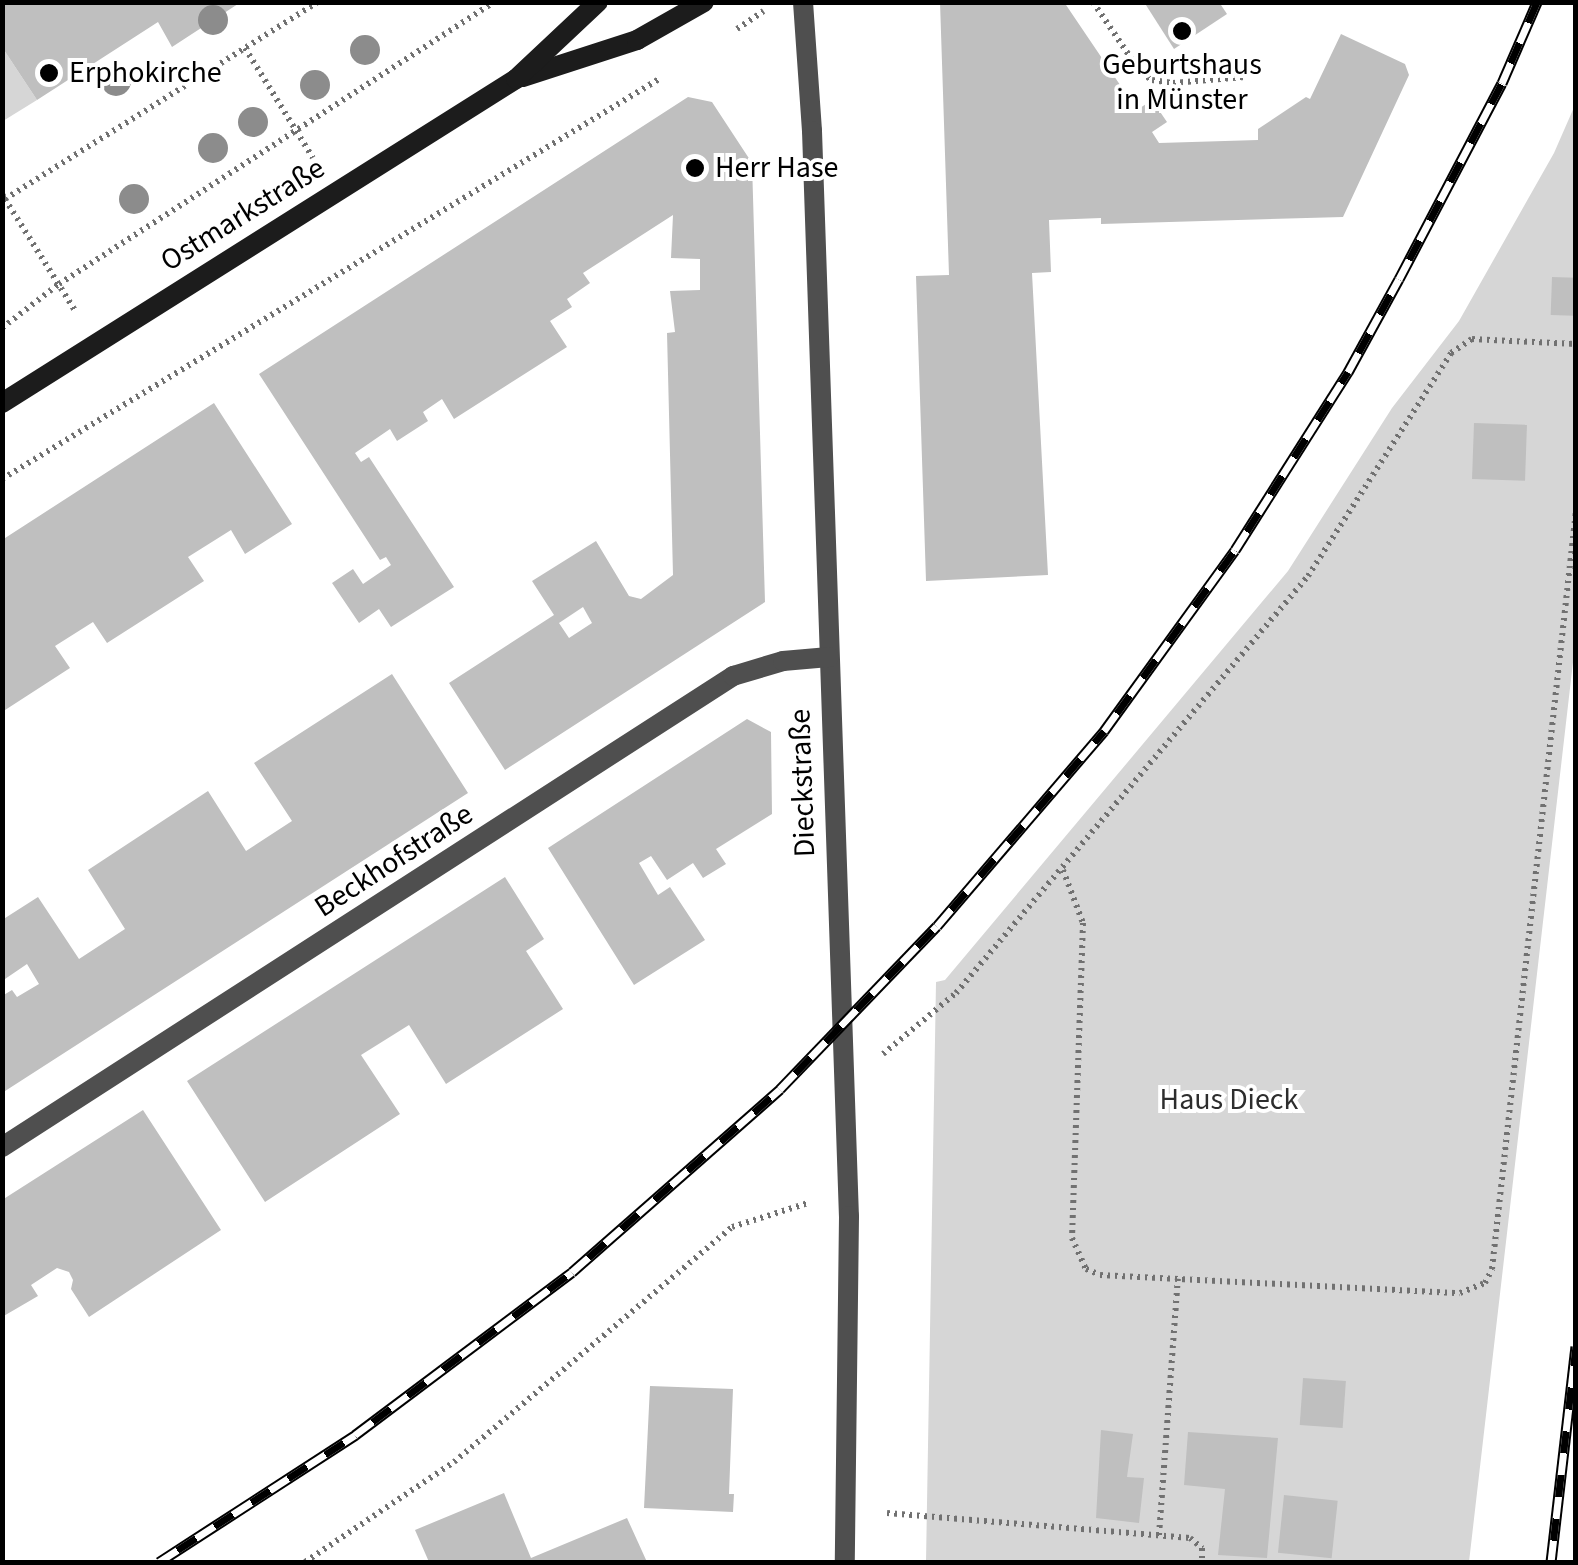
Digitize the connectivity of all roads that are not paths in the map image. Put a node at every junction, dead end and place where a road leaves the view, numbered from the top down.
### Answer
1 (598, 2) edge
2 (704, 2) edge
3 (804, 2) edge
4 (516, 79) junction
5 (2, 403) edge
6 (829, 658) junction
7 (2, 1146) edge
8 (845, 1562) edge

1 - 4 street, Ostmarkstraße
2 - 4 street, Ostmarkstraße
3 - 6 street, Dieckstraße
4 - 5 street, Ostmarkstraße
6 - 7 street, Beckhofstraße
6 - 8 street, Dieckstraße

